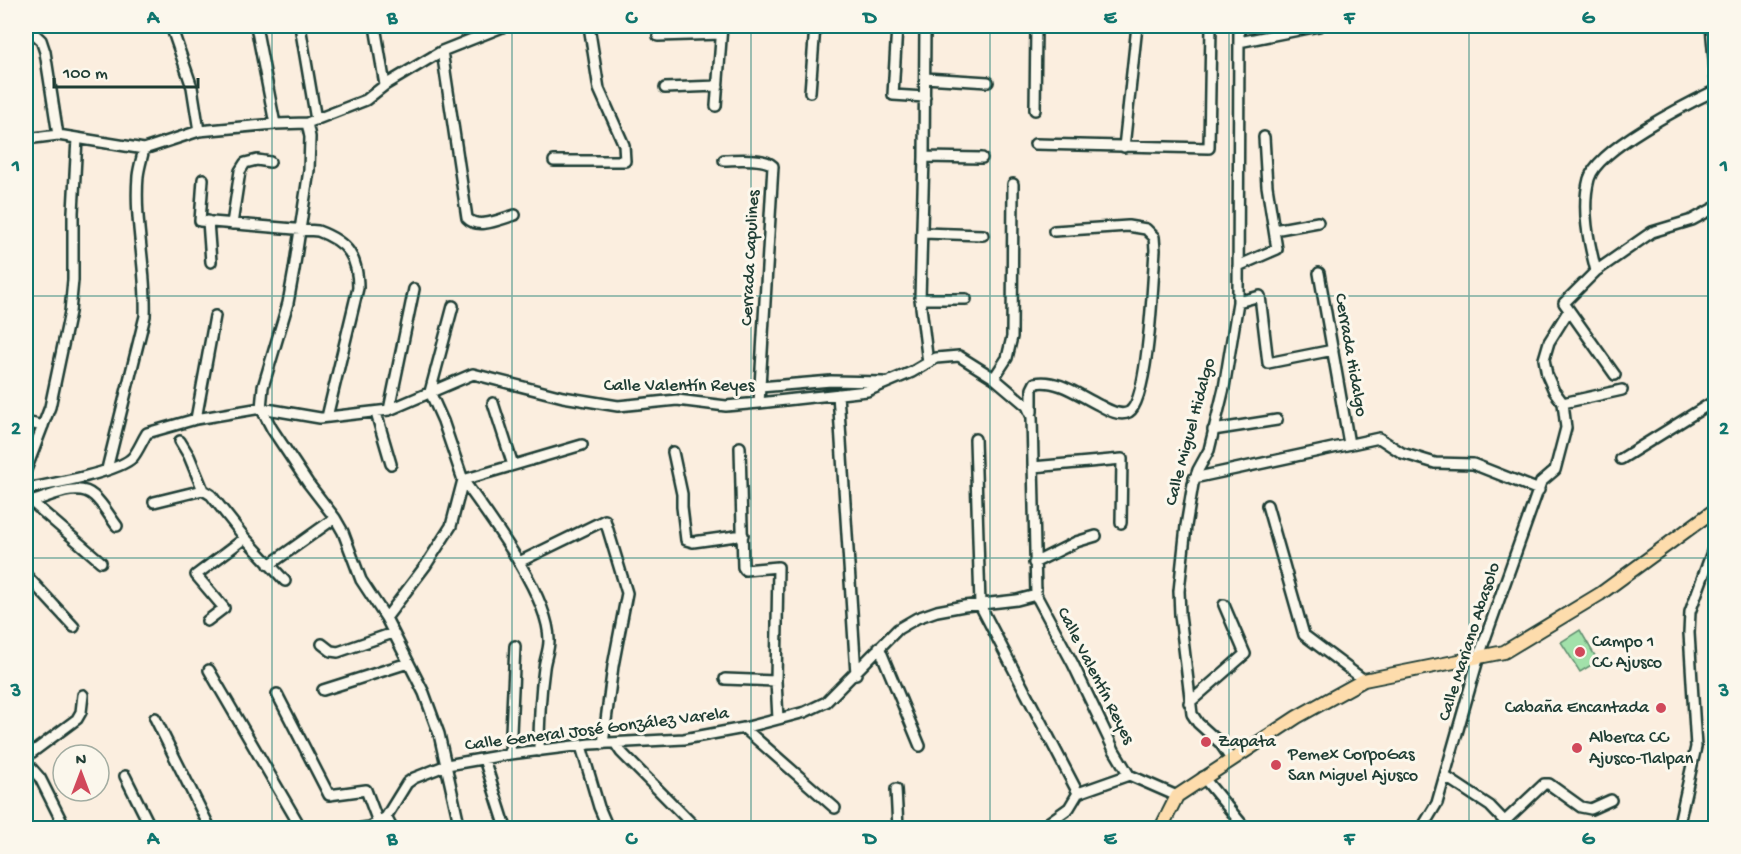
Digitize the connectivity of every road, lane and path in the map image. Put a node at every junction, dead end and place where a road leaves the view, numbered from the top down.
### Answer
1 (26, 26) edge
2 (171, 26) edge
3 (256, 26) edge
4 (300, 26) edge
5 (375, 26) edge
6 (505, 26) edge
7 (589, 26) edge
8 (814, 26) edge
9 (897, 26) edge
10 (925, 26) edge
11 (1036, 26) edge
12 (1137, 26) edge
13 (1211, 26) edge
14 (1239, 26) edge
15 (1319, 26) edge
16 (721, 30) edge
17 (1713, 31) edge
18 (658, 36) dead end
19 (1239, 42) junction
20 (442, 51) junction
21 (925, 78) junction
22 (1716, 81) edge
23 (988, 82) dead end
24 (384, 85) junction
25 (718, 86) junction
26 (665, 88) dead end
27 (1716, 90) edge
28 (810, 92) dead end
29 (925, 97) junction
30 (716, 106) dead end
31 (1035, 110) dead end
32 (312, 122) junction
33 (275, 124) junction
34 (199, 131) junction
35 (58, 135) junction
36 (1264, 137) dead end
37 (77, 138) junction
38 (26, 139) edge
39 (1035, 144) dead end
40 (1124, 147) junction
41 (144, 149) junction
42 (924, 157) junction
43 (982, 158) dead end
44 (724, 160) dead end
45 (554, 161) dead end
46 (270, 162) dead end
47 (203, 179) dead end
48 (1013, 184) dead end
49 (1716, 207) edge
50 (514, 215) dead end
51 (208, 221) junction
52 (1318, 222) dead end
53 (232, 224) junction
54 (1274, 230) junction
55 (299, 231) junction
56 (1054, 231) dead end
57 (922, 233) junction
58 (983, 235) dead end
59 (211, 262) dead end
60 (1238, 266) junction
61 (1596, 271) junction
62 (1319, 273) dead end
63 (414, 289) dead end
64 (920, 299) junction
65 (966, 299) dead end
66 (1238, 302) junction
67 (453, 306) dead end
68 (1566, 307) junction
69 (214, 316) dead end
70 (1333, 350) junction
71 (928, 363) junction
72 (1615, 375) dead end
73 (994, 378) junction
74 (891, 382) junction
75 (760, 387) junction
76 (1622, 390) dead end
77 (430, 392) junction
78 (838, 394) junction
79 (1716, 399) edge
80 (493, 403) dead end
81 (759, 403) junction
82 (1563, 403) junction
83 (261, 408) junction
84 (389, 410) junction
85 (376, 412) junction
86 (327, 417) junction
87 (1032, 417) junction
88 (196, 419) junction
89 (1277, 420) dead end
90 (26, 422) edge
91 (43, 426) junction
92 (1213, 430) junction
93 (975, 439) dead end
94 (180, 441) dead end
95 (1349, 444) junction
96 (582, 445) dead end
97 (740, 447) dead end
98 (673, 453) dead end
99 (1621, 459) dead end
100 (391, 464) dead end
101 (513, 465) junction
102 (1033, 467) junction
103 (107, 469) junction
104 (26, 470) edge
105 (1194, 478) junction
106 (463, 480) junction
107 (26, 489) edge
108 (203, 490) junction
109 (1539, 490) junction
110 (28, 500) edge
111 (154, 502) dead end
112 (1268, 505) dead end
113 (1716, 509) edge
114 (335, 518) junction
115 (1121, 523) dead end
116 (117, 526) dead end
117 (743, 535) junction
118 (1096, 536) dead end
119 (245, 538) junction
120 (1715, 547) edge
121 (101, 562) dead end
122 (519, 562) junction
123 (1034, 563) junction
124 (269, 565) junction
125 (26, 575) edge
126 (285, 581) dead end
127 (1036, 596) junction
128 (980, 605) junction
129 (1224, 605) dead end
130 (386, 618) junction
131 (207, 621) dead end
132 (74, 627) dead end
133 (393, 633) junction
134 (322, 644) dead end
135 (515, 646) dead end
136 (879, 647) junction
137 (1479, 656) junction
138 (408, 663) junction
139 (209, 670) dead end
140 (855, 674) junction
141 (725, 679) dead end
142 (1364, 680) junction
143 (776, 681) junction
144 (323, 690) dead end
145 (277, 694) dead end
146 (83, 695) dead end
147 (1189, 704) junction
148 (155, 718) dead end
149 (778, 720) junction
150 (744, 728) junction
151 (615, 742) junction
152 (603, 744) junction
153 (581, 746) junction
154 (920, 746) dead end
155 (539, 751) junction
156 (510, 754) junction
157 (26, 757) edge
158 (484, 759) junction
159 (1231, 759) junction
160 (26, 762) edge
161 (447, 765) junction
162 (1129, 775) junction
163 (125, 776) dead end
164 (1203, 777) junction
165 (1446, 777) junction
166 (896, 789) dead end
167 (1078, 793) junction
168 (1177, 796) junction
169 (1611, 800) dead end
170 (835, 808) dead end
171 (382, 820) junction
172 (1508, 825) edge
173 (65, 828) edge
174 (152, 828) edge
175 (210, 828) edge
176 (301, 828) edge
177 (362, 828) edge
178 (392, 828) edge
179 (460, 828) edge
180 (506, 828) edge
181 (608, 828) edge
182 (696, 828) edge
183 (898, 828) edge
184 (1041, 828) edge
185 (1161, 828) edge
186 (1245, 828) edge
187 (1422, 828) edge
188 (1678, 828) edge

1 - 35 street
2 - 34 street
3 - 33 street
4 - 32 street
5 - 24 street
6 - 20 street
7 - 45 street
8 - 28 street
9 - 29 street
10 - 21 street
11 - 31 street
12 - 40 street
13 - 40 street
14 - 19 street, Calle Miguel Hidalgo
15 - 19 street
16 - 18 street
16 - 25 street
17 - 22 street
19 - 60 street, Calle Miguel Hidalgo
20 - 24 street
20 - 50 street
21 - 23 street
21 - 29 street
24 - 32 street
25 - 26 street
25 - 30 street
27 - 61 street
29 - 42 street
32 - 33 street
32 - 55 street
33 - 34 street
34 - 41 street
35 - 37 street
35 - 38 street
36 - 54 street
37 - 41 street
37 - 91 street
39 - 40 street
41 - 103 street
42 - 43 street
42 - 57 street
44 - 75 street, Cerrada Capulines
46 - 53 street
47 - 51 street
48 - 73 street
49 - 61 street
51 - 53 street
51 - 59 street
52 - 54 street
53 - 55 street
54 - 60 street
55 - 83 street
55 - 86 street
56 - 87 street
57 - 58 street
57 - 64 street
60 - 66 street, Calle Miguel Hidalgo
61 - 68 street
62 - 70 street, Cerrada Hidalgo
63 - 84 street
64 - 65 street
64 - 71 street
66 - 70 street
66 - 92 street, Calle Miguel Hidalgo
67 - 77 street
68 - 72 street
68 - 82 street
69 - 88 street
70 - 95 street, Cerrada Hidalgo
71 - 73 street, Calle Valentín Reyes
71 - 74 street, Calle Valentín Reyes
73 - 87 street, Calle Valentín Reyes
74 - 75 street
74 - 78 street, Calle Valentín Reyes
75 - 81 street, Cerrada Capulines
76 - 82 street
77 - 81 street, Calle Valentín Reyes
77 - 84 street, Calle Valentín Reyes
77 - 106 street
78 - 81 street, Calle Valentín Reyes
78 - 140 street
79 - 99 street
80 - 101 street
82 - 109 street, Calle Mariano Abasolo
83 - 86 street, Calle Valentín Reyes
83 - 88 street, Calle Valentín Reyes
83 - 114 street
84 - 85 street, Calle Valentín Reyes
85 - 86 street, Calle Valentín Reyes
85 - 100 street
87 - 102 street, Calle Valentín Reyes
88 - 103 street, Calle Valentín Reyes
89 - 92 street
90 - 91 street
91 - 104 street
92 - 105 street, Calle Miguel Hidalgo
93 - 128 street
94 - 108 street
95 - 105 street
95 - 109 street
96 - 101 street
97 - 117 street
98 - 117 street
101 - 106 street
102 - 115 street
102 - 123 street, Calle Valentín Reyes
103 - 107 street, Calle Valentín Reyes
105 - 147 street, Calle Miguel Hidalgo
106 - 122 street
106 - 130 street
108 - 111 street
108 - 119 street
109 - 137 street, Calle Mariano Abasolo
110 - 116 street
110 - 121 street
112 - 142 street
113 - 137 main road
114 - 124 street
114 - 130 street
117 - 143 street
118 - 123 street
119 - 124 street
119 - 131 street
120 - 188 street
122 - 152 street
122 - 155 street
123 - 127 street, Calle Valentín Reyes
124 - 126 street
125 - 132 street
127 - 128 street, Calle General José González Varela
127 - 162 street, Calle Valentín Reyes
128 - 136 street, Calle General José González Varela
128 - 167 street
129 - 147 street
130 - 133 street
133 - 134 street
133 - 138 street
135 - 156 street
136 - 140 street, Calle General José González Varela
136 - 154 street
137 - 142 main road
137 - 165 street, Calle Mariano Abasolo
138 - 144 street
138 - 161 street
139 - 176 street
140 - 149 street, Calle General José González Varela
141 - 143 street
142 - 159 main road
143 - 149 street
145 - 171 street
146 - 157 street
147 - 159 street, Calle Miguel Hidalgo
148 - 175 street
149 - 150 street, Calle General José González Varela
150 - 151 street, Calle General José González Varela
150 - 170 street
151 - 152 street, Calle General José González Varela
151 - 182 street
152 - 153 street, Calle General José González Varela
153 - 155 street, Calle General José González Varela
153 - 181 street
155 - 156 street, Calle General José González Varela
156 - 158 street, Calle General José González Varela
158 - 161 street, Calle General José González Varela
158 - 180 street
159 - 164 main road
160 - 173 street
161 - 171 street, Calle General José González Varela
161 - 179 street
162 - 167 street
162 - 168 street
163 - 174 street
164 - 168 main road
164 - 186 street
165 - 172 street
165 - 187 street, Calle Mariano Abasolo
166 - 183 street
167 - 184 street
168 - 185 main road
169 - 172 street
171 - 177 street
171 - 178 street

